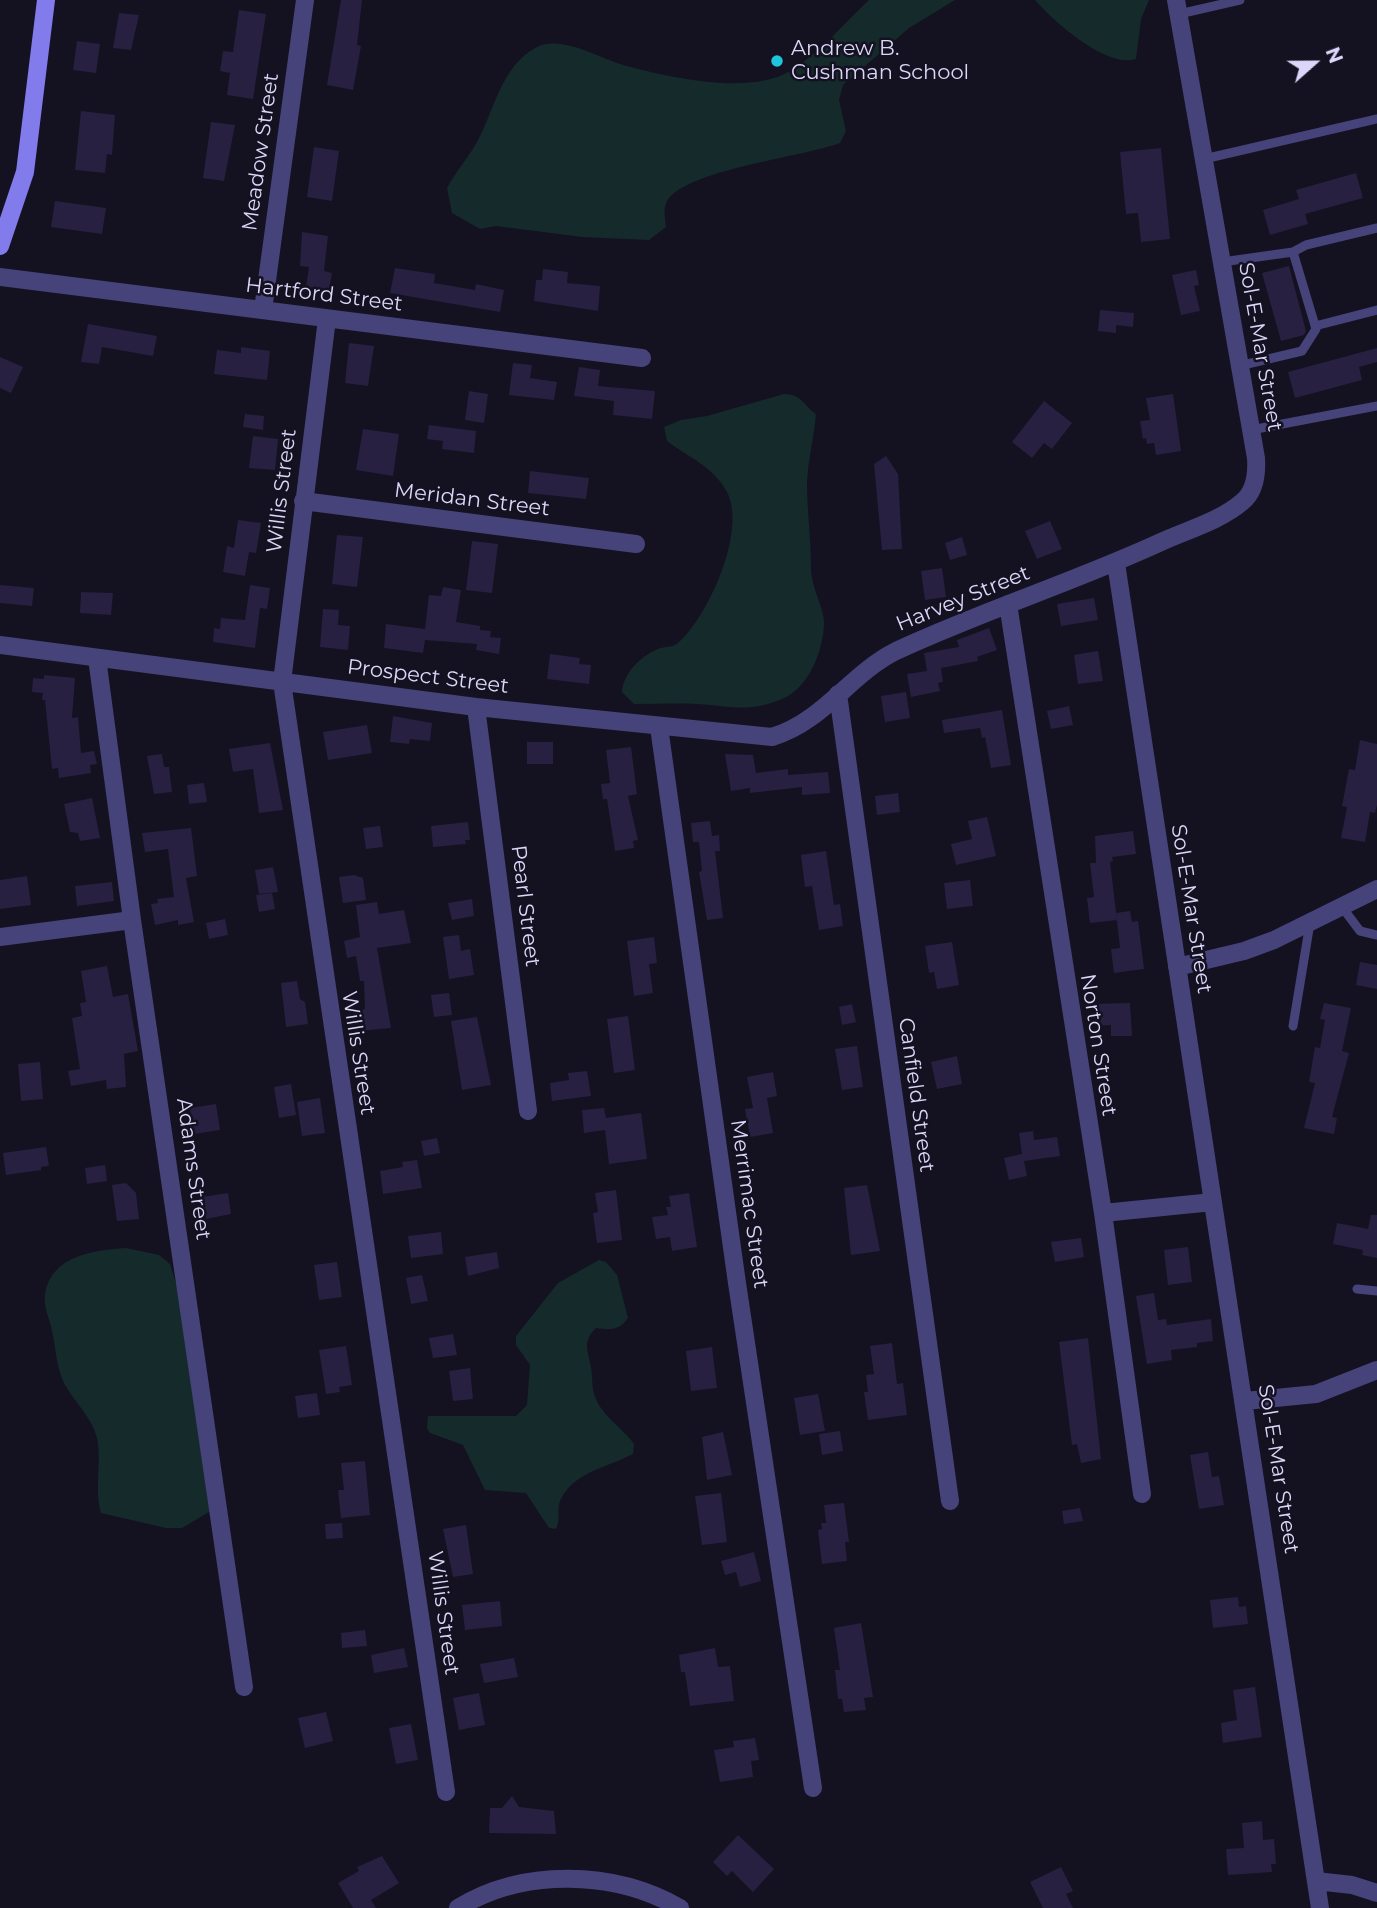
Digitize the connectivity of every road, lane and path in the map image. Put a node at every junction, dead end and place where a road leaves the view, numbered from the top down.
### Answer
1 (46, 0) edge
2 (305, 0) edge
3 (1240, 0) edge
4 (1226, 2) edge
5 (1178, 7) edge
6 (1377, 119) edge
7 (1204, 159) junction
8 (1377, 229) edge
9 (0, 246) edge
10 (1293, 252) junction
11 (1222, 262) junction
12 (0, 277) edge
13 (263, 310) junction
14 (1377, 310) edge
15 (327, 318) junction
16 (1315, 326) junction
17 (642, 358) dead end
18 (1239, 366) junction
19 (1377, 406) edge
20 (1251, 430) junction
21 (303, 501) junction
22 (636, 544) dead end
23 (1116, 563) junction
24 (1008, 604) junction
25 (0, 645) edge
26 (97, 658) junction
27 (282, 682) junction
28 (838, 694) junction
29 (476, 707) junction
30 (659, 727) junction
31 (1377, 889) edge
32 (1342, 907) junction
33 (132, 920) junction
34 (1310, 923) junction
35 (1377, 935) edge
36 (0, 937) edge
37 (1177, 967) junction
38 (1293, 1026) dead end
39 (528, 1111) dead end
40 (1213, 1202) junction
41 (1103, 1213) junction
42 (1357, 1289) dead end
43 (1377, 1291) edge
44 (1374, 1377) edge
45 (1245, 1401) junction
46 (1142, 1494) dead end
47 (950, 1501) dead end
48 (244, 1687) dead end
49 (813, 1788) dead end
50 (446, 1792) dead end
51 (1316, 1881) junction
52 (1377, 1893) edge
53 (458, 1908) edge
54 (680, 1908) edge
55 (1320, 1908) edge

1 - 9 street
2 - 13 street, Meadow Street
3 - 4 lane
4 - 5 lane
5 - 7 street, Sol-E-Mar Street
6 - 7 lane
7 - 11 street, Sol-E-Mar Street
8 - 10 lane
10 - 11 lane
10 - 16 lane
11 - 18 street, Sol-E-Mar Street
12 - 13 street, Hartford Street
13 - 15 street, Hartford Street
14 - 16 lane
15 - 17 street, Hartford Street
15 - 21 street, Willis Street
16 - 18 lane
18 - 20 street, Sol-E-Mar Street
19 - 20 lane
20 - 23 street, Sol-E-Mar Street
21 - 22 street, Meridan Street
21 - 27 street, Willis Street
23 - 24 street, Harvey Street
23 - 37 street, Sol-E-Mar Street
24 - 28 street, Harvey Street
24 - 41 street, Norton Street
25 - 26 street, Prospect Street
26 - 27 street, Prospect Street
26 - 33 street, Adams Street
27 - 29 street, Prospect Street
27 - 50 street, Willis Street
28 - 30 street, Prospect Street
28 - 47 street, Canfield Street
29 - 30 street, Prospect Street
29 - 39 street, Pearl Street
30 - 49 street, Merrimac Street
31 - 32 street
32 - 34 street
32 - 35 lane
33 - 36 street
33 - 48 street, Adams Street
34 - 37 street
34 - 38 lane
37 - 40 street, Sol-E-Mar Street
40 - 41 street
40 - 45 street, Sol-E-Mar Street
41 - 46 street, Norton Street
42 - 43 lane
44 - 45 street
45 - 51 street, Sol-E-Mar Street
51 - 52 street
51 - 55 street, Sol-E-Mar Street
53 - 54 street

